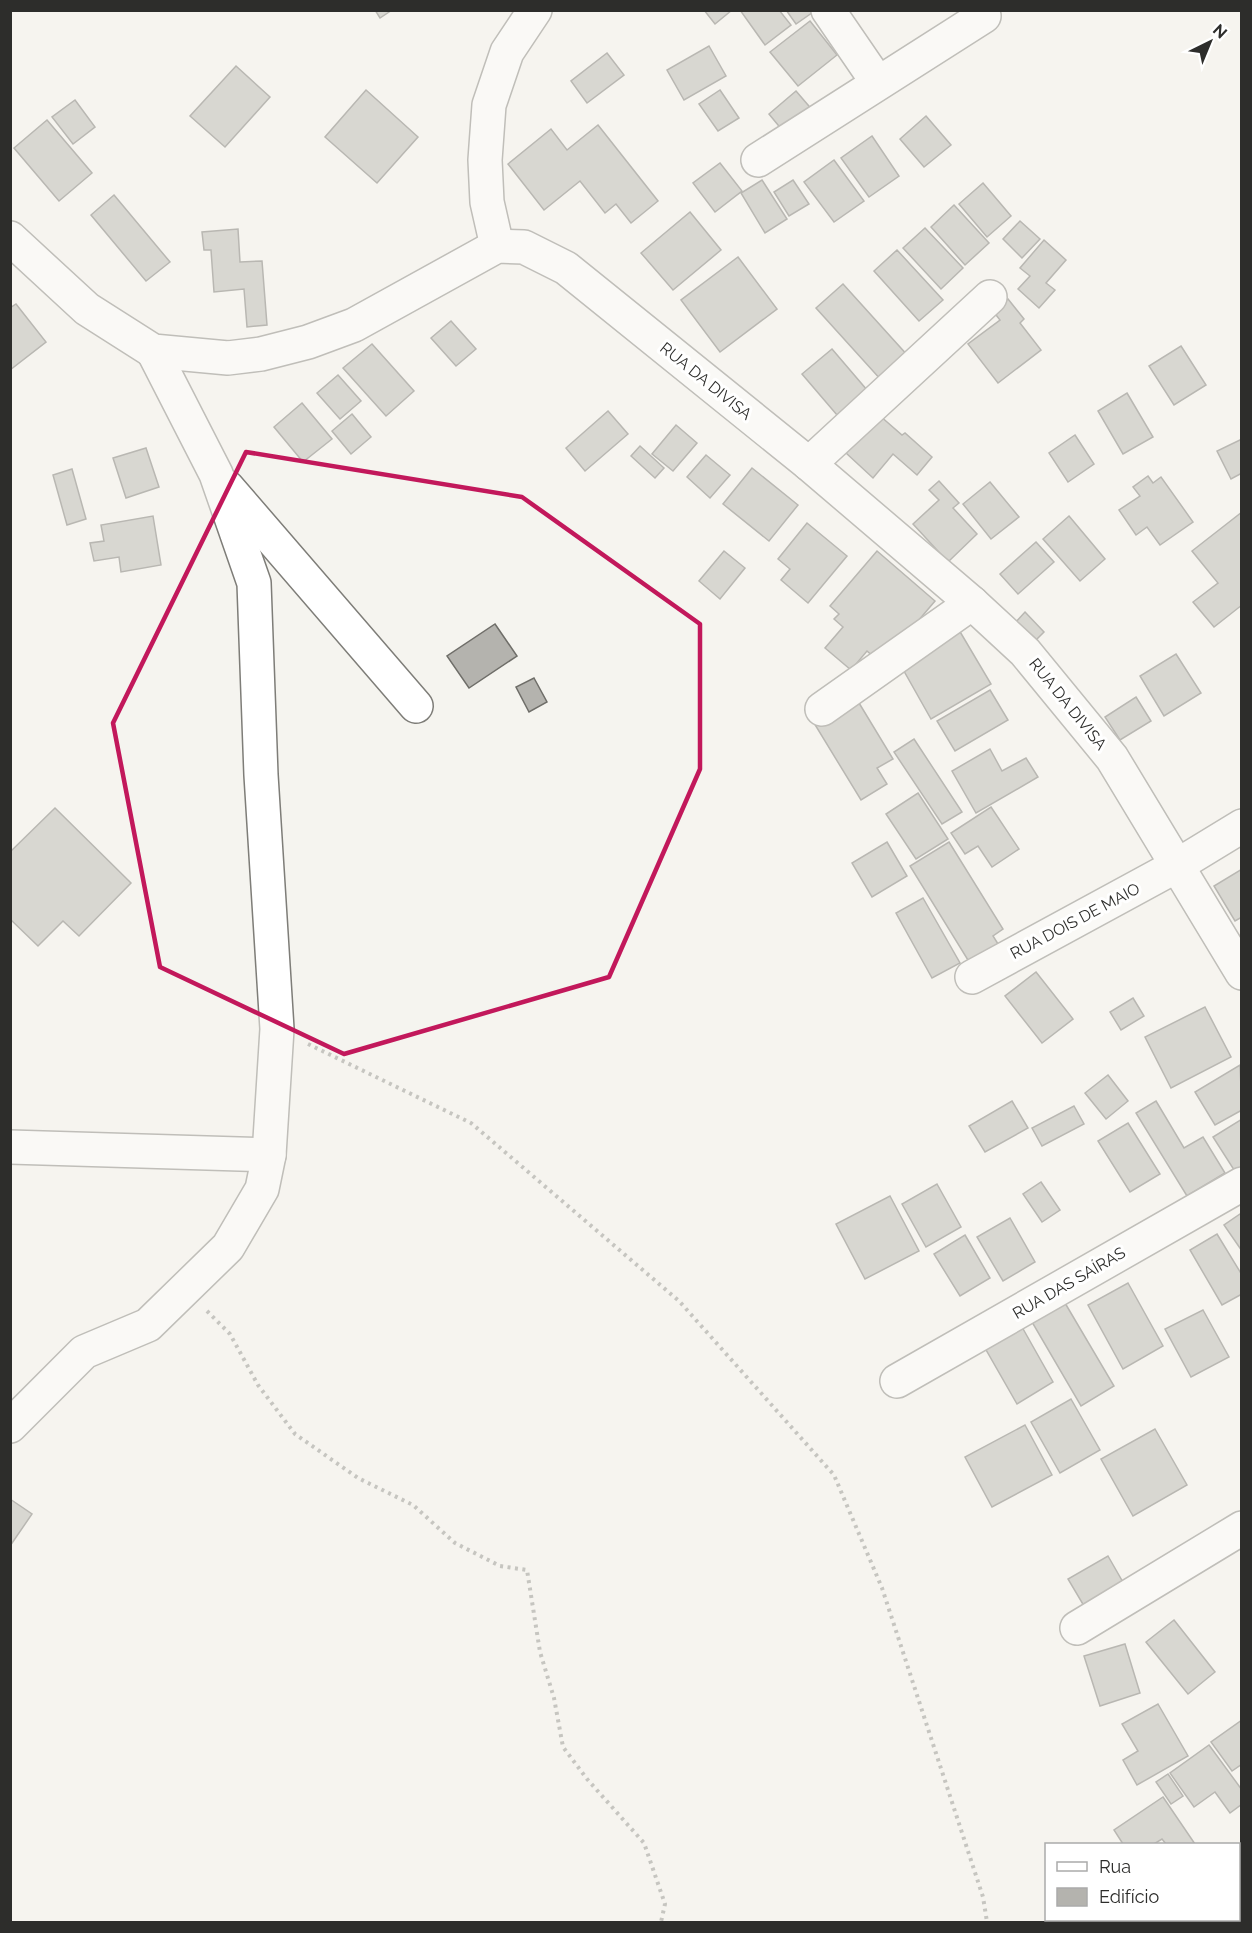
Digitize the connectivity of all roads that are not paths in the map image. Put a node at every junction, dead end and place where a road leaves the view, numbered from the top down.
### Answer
1 (535, 10) edge
2 (828, 10) edge
3 (984, 16) dead end
4 (878, 83) junction
5 (758, 160) dead end
6 (10, 238) edge
7 (497, 246) junction
8 (990, 297) dead end
9 (153, 351) junction
10 (809, 464) junction
11 (216, 474) junction
12 (972, 603) junction
13 (416, 706) dead end
14 (822, 709) dead end
15 (1242, 826) edge
16 (1178, 866) junction
17 (1242, 973) edge
18 (972, 977) dead end
19 (10, 1147) edge
20 (269, 1155) junction
21 (1242, 1184) edge
22 (897, 1381) dead end
23 (10, 1426) edge
24 (1242, 1528) edge
25 (1077, 1628) dead end

1 - 7 street
2 - 4 street
3 - 4 street
4 - 5 street
6 - 9 street
7 - 9 street
7 - 10 street, RUA DA DIVISA
8 - 10 street
9 - 11 street
10 - 12 street, RUA DA DIVISA
11 - 13 street
11 - 20 street
12 - 14 street
12 - 16 street, RUA DA DIVISA
15 - 16 street, RUA DOIS DE MAIO
16 - 17 street, RUA DA DIVISA
16 - 18 street, RUA DOIS DE MAIO
19 - 20 street
20 - 23 street
21 - 22 street, RUA DAS SAÍRAS
24 - 25 street

